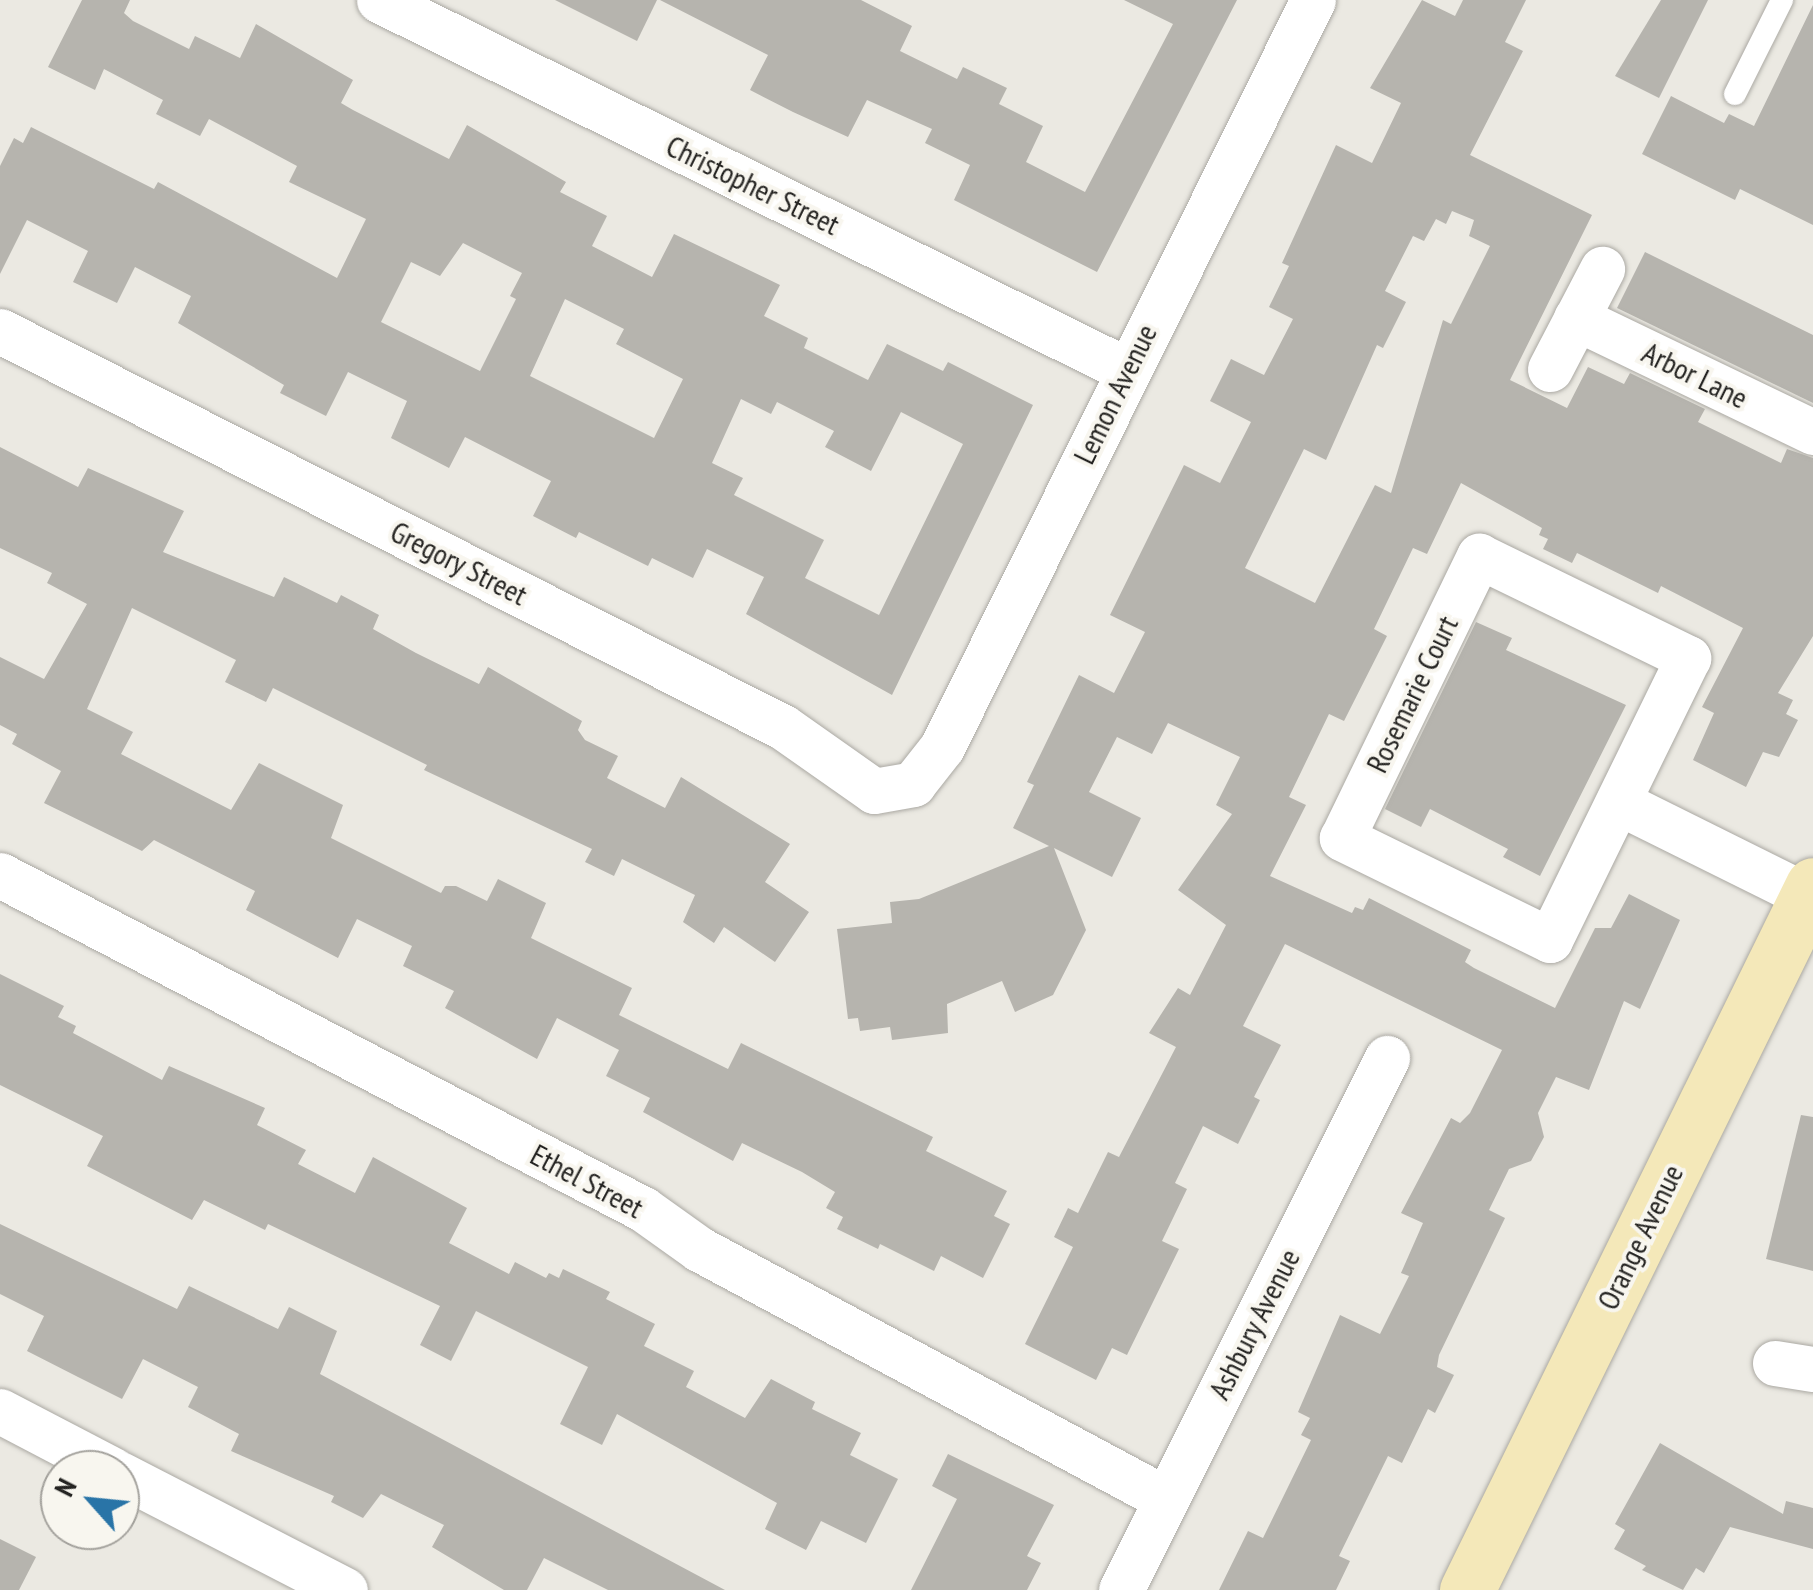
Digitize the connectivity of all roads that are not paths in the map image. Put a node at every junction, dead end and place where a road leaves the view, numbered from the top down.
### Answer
1 (379, 0) edge
2 (1312, 0) edge
3 (1782, 0) edge
4 (1735, 94) dead end
5 (1602, 270) dead end
6 (1576, 318) junction
7 (0, 331) edge
8 (1550, 369) dead end
9 (1127, 370) junction
10 (1813, 432) edge
11 (914, 784) joint
12 (1618, 802) junction
13 (0, 875) edge
14 (1810, 890) edge
15 (1388, 1058) dead end
16 (0, 1412) edge
17 (74, 1450) edge
18 (140, 1484) edge
19 (1166, 1500) junction
20 (345, 1590) edge
21 (1121, 1590) edge
22 (1467, 1590) edge

1 - 9 street, Christopher Street
2 - 9 street, Lemon Avenue
3 - 4 lane
5 - 6 street
6 - 8 street
6 - 10 street, Arbor Lane
7 - 11 street, Gregory Street
9 - 11 street, Lemon Avenue
12 - 12 street, Rosemarie Court
12 - 14 street
13 - 19 street, Ethel Street
14 - 22 main road, Orange Avenue
15 - 19 street, Ashbury Avenue
16 - 17 street
18 - 20 street
19 - 21 street, Ashbury Avenue

